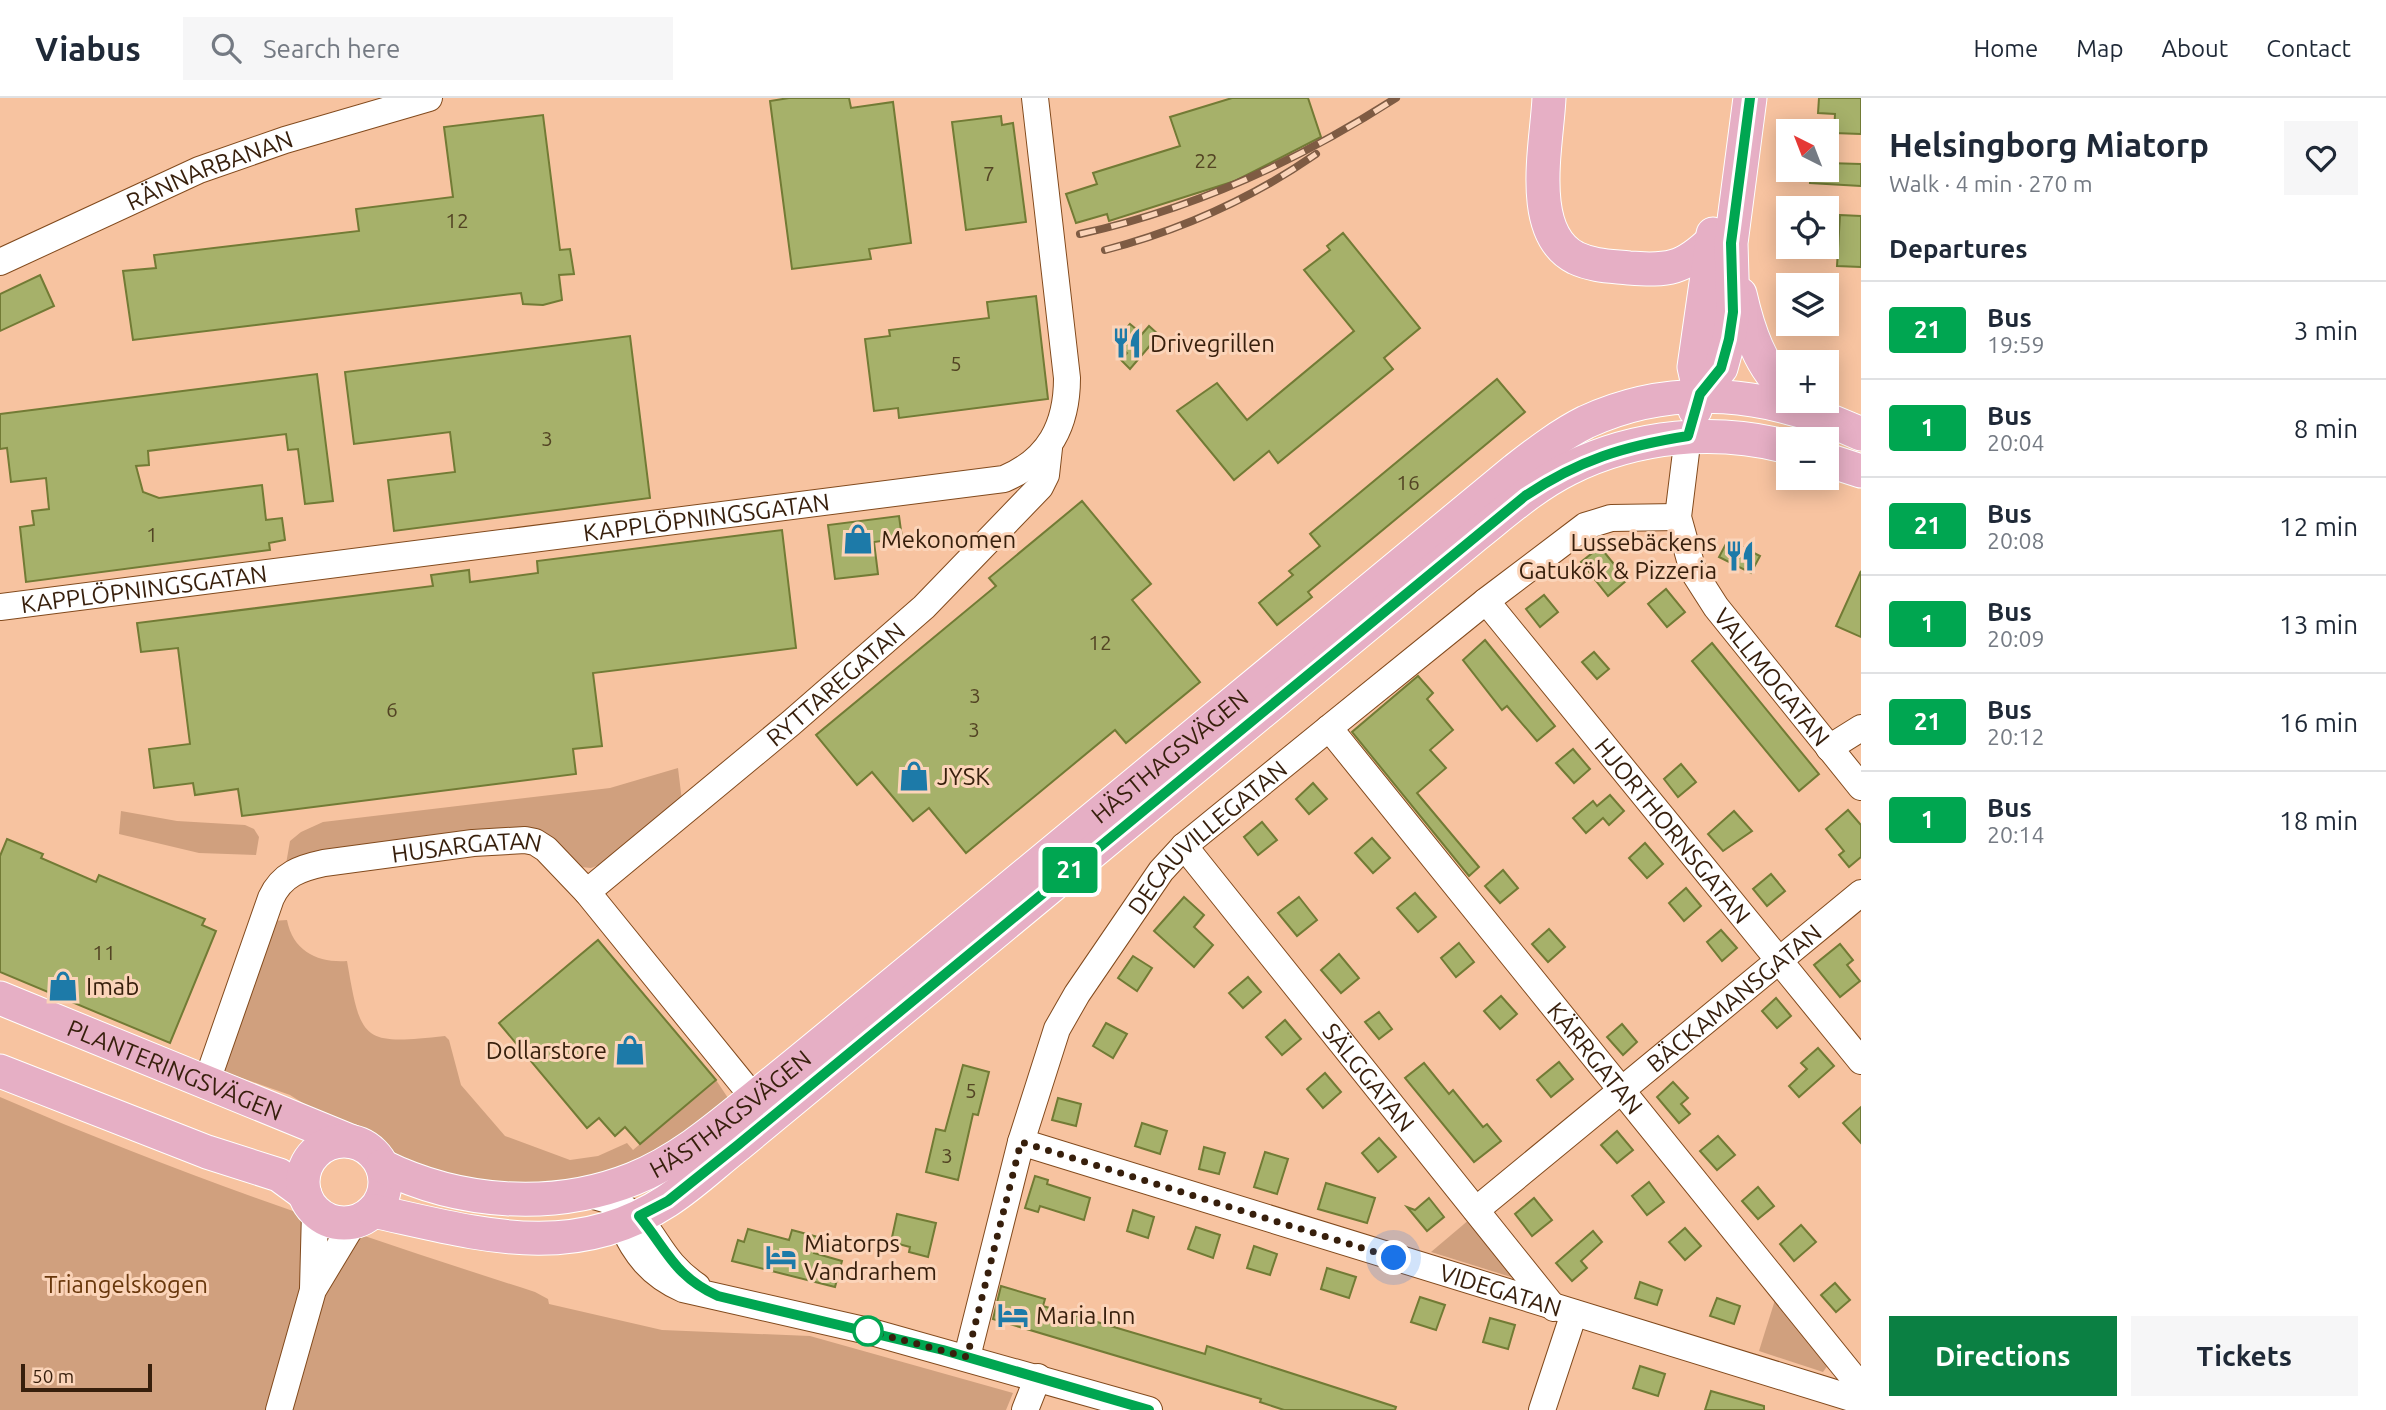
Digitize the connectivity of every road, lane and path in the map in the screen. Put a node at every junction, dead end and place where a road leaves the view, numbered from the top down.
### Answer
1 (429, 98) edge
2 (1035, 98) edge
3 (1549, 98) edge
4 (1732, 98) edge
5 (1750, 98) edge
6 (1722, 251) junction
7 (0, 262) edge
8 (1776, 378) edge
9 (1700, 394) junction
10 (1824, 413) edge
11 (1852, 429) edge
12 (1688, 436) junction
13 (1776, 445) edge
14 (1049, 448) junction
15 (1568, 469) junction
16 (1678, 517) junction
17 (1486, 601) junction
18 (0, 607) edge
19 (1329, 728) junction
20 (1861, 728) edge
21 (1829, 748) junction
22 (1861, 787) edge
23 (1184, 846) junction
24 (587, 892) junction
25 (1861, 893) edge
26 (1779, 960) junction
27 (0, 998) edge
28 (1861, 1061) edge
29 (0, 1071) edge
30 (207, 1081) junction
31 (1622, 1090) junction
32 (754, 1098) junction
33 (350, 1141) junction
34 (1021, 1142) junction
35 (662, 1165) junction
36 (382, 1166) junction
37 (583, 1194) junction
38 (310, 1202) junction
39 (1476, 1210) junction
40 (364, 1216) junction
41 (629, 1216) junction
42 (313, 1290) junction
43 (1564, 1310) junction
44 (967, 1357) junction
45 (1038, 1377) junction
46 (1861, 1387) edge
47 (1861, 1401) edge
48 (279, 1410) edge
49 (1024, 1410) edge
50 (1149, 1410) edge
51 (1542, 1410) edge

1 - 7 street, RÄNNARBANAN
2 - 14 street, KAPPLÖPNINGSGATAN
3 - 6 main road
4 - 6 main road
5 - 6 main road
6 - 8 main road
6 - 9 main road
9 - 11 main road, HÄSTHAGSVÄGEN
9 - 12 main road
9 - 15 main road
9 - 32 main road, HÄSTHAGSVÄGEN
10 - 11 main road
11 - 12 main road
12 - 13 main road
12 - 15 main road, HÄSTHAGSVÄGEN
12 - 16 street, VALLMOGATAN
14 - 18 street, KAPPLÖPNINGSGATAN
14 - 24 street, RYTTAREGATAN
15 - 41 main road, HÄSTHAGSVÄGEN
16 - 17 street, DECAUVILLEGATAN
16 - 21 street, VALLMOGATAN
17 - 19 street, DECAUVILLEGATAN
17 - 26 street, HJORTHORNSGATAN
19 - 23 street, DECAUVILLEGATAN
19 - 31 street, KÄRRGATAN
20 - 21 street
21 - 22 street, VALLMOGATAN
23 - 34 street, DECAUVILLEGATAN
23 - 39 street, SÄLGGATAN
24 - 30 street, HUSARGATAN
24 - 32 street, HUSARGATAN
25 - 26 street, BÄCKAMANSGATAN
26 - 28 street, HJORTHORNSGATAN
26 - 31 street, BÄCKAMANSGATAN
27 - 30 main road, PLANTERINGSVÄGEN
29 - 38 main road
30 - 33 main road, PLANTERINGSVÄGEN
31 - 39 street, BÄCKAMANSGATAN
31 - 46 street, KÄRRGATAN
32 - 35 main road, HÄSTHAGSVÄGEN
33 - 36 main road
33 - 38 main road
34 - 43 street, VIDEGATAN
34 - 44 street, DECAUVILLEGATAN
35 - 37 main road, HÄSTHAGSVÄGEN
35 - 41 main road
36 - 37 main road
36 - 40 main road
37 - 41 street
38 - 40 main road
38 - 42 street
39 - 43 street, SÄLGGATAN
40 - 41 main road
40 - 42 street
41 - 44 street
42 - 48 street
43 - 47 street, VIDEGATAN
43 - 51 street
44 - 45 street
45 - 49 street
45 - 50 street

